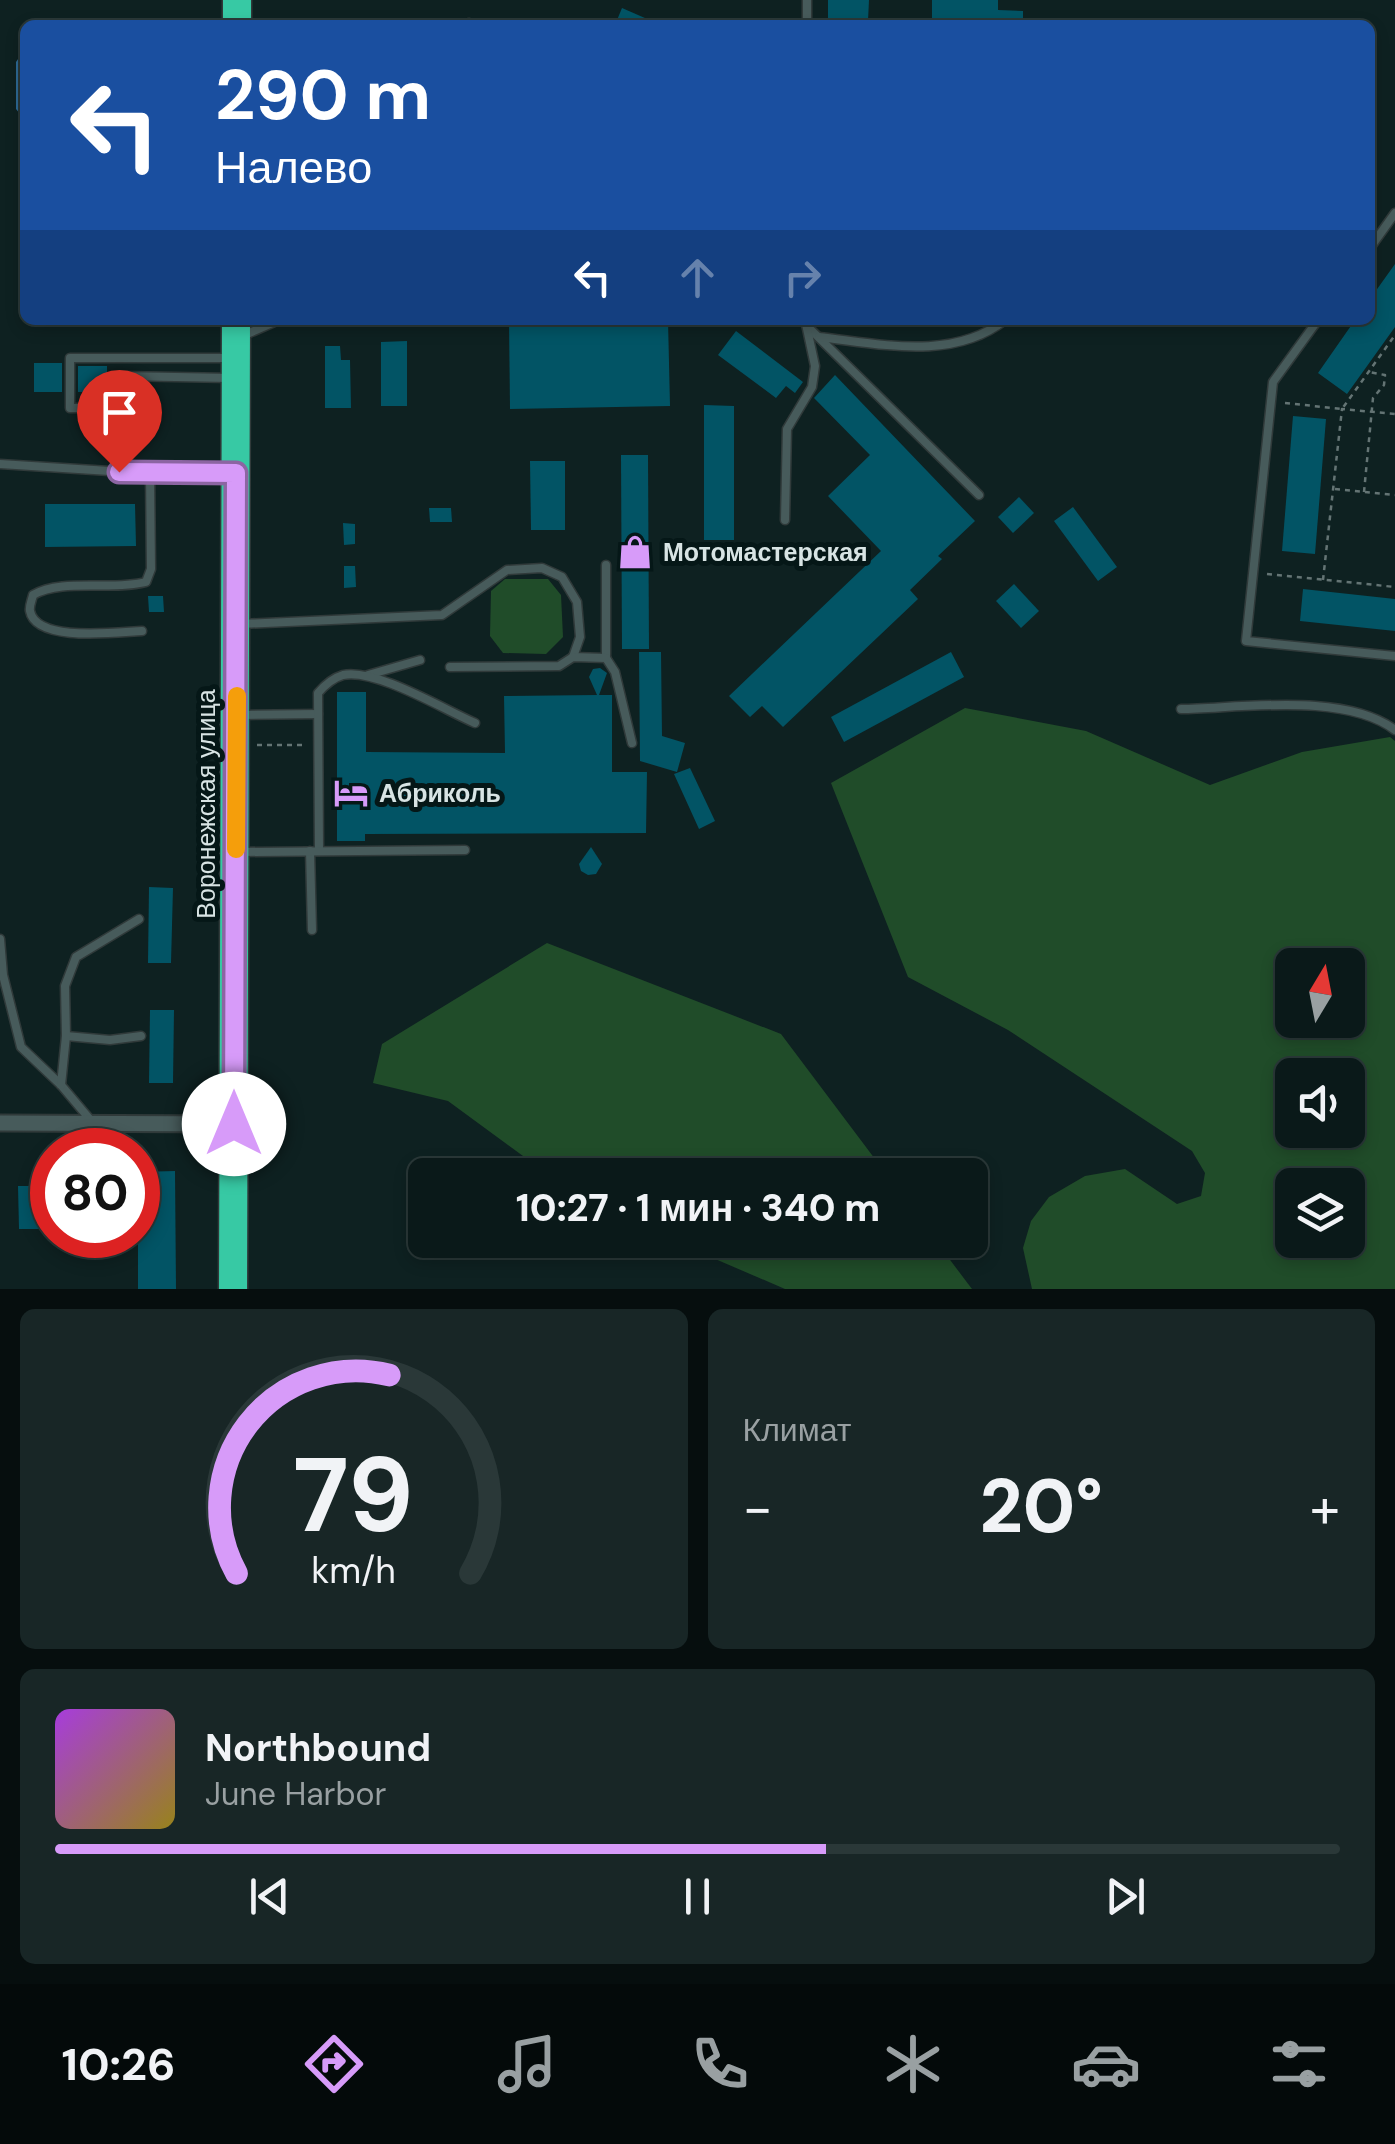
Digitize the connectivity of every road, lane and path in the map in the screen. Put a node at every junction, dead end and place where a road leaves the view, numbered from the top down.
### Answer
1 (1395, 213) edge
2 (1375, 241) edge
3 (272, 325) edge
4 (807, 325) edge
5 (809, 325) edge
6 (999, 325) edge
7 (1314, 325) edge
8 (1395, 336) edge
9 (819, 337) junction
10 (1392, 343) edge
11 (236, 349) edge
12 (1369, 372) junction
13 (1271, 402) junction
14 (1342, 409) junction
15 (1372, 412) junction
16 (1395, 414) edge
17 (0, 464) edge
18 (236, 473) junction
19 (150, 474) junction
20 (1333, 488) junction
21 (1364, 492) junction
22 (979, 494) dead end
23 (1395, 494) edge
24 (785, 520) dead end
25 (606, 565) dead end
26 (1254, 573) junction
27 (1323, 580) junction
28 (1395, 586) edge
29 (236, 624) junction
30 (142, 631) dead end
31 (573, 656) junction
32 (1395, 656) edge
33 (606, 658) junction
34 (420, 660) dead end
35 (450, 666) dead end
36 (368, 675) junction
37 (1181, 710) dead end
38 (318, 714) junction
39 (237, 715) junction
40 (475, 723) dead end
41 (1395, 730) edge
42 (632, 743) dead end
43 (318, 744) junction
44 (236, 745) junction
45 (465, 850) dead end
46 (314, 851) junction
47 (236, 852) junction
48 (139, 920) dead end
49 (312, 930) dead end
50 (0, 939) edge
51 (66, 1036) junction
52 (141, 1036) dead end
53 (62, 1085) junction
54 (0, 1123) edge
55 (93, 1123) junction
56 (234, 1124) junction
57 (234, 1289) edge

1 - 2 lane
3 - 11 lane
4 - 24 lane
5 - 9 lane
6 - 9 lane
7 - 13 lane
8 - 10 path
9 - 22 lane
10 - 12 path
11 - 11 lane
11 - 18 highway, Воронежская улица
12 - 14 path
12 - 15 path
13 - 14 path
13 - 26 lane
14 - 15 path
14 - 20 path
15 - 16 path
15 - 21 path
17 - 19 lane
18 - 19 lane
18 - 29 highway, Воронежская улица
19 - 30 lane
20 - 21 path
20 - 27 path
21 - 23 path
25 - 33 lane
26 - 27 path
26 - 32 lane
27 - 28 path
29 - 31 lane
29 - 39 highway, Воронежская улица
31 - 33 lane
31 - 35 lane
33 - 42 lane
34 - 36 lane
36 - 38 lane
36 - 40 lane
37 - 41 lane
38 - 39 lane
38 - 43 lane
39 - 44 highway, Воронежская улица
43 - 44 path
43 - 46 lane
44 - 47 highway, Воронежская улица
45 - 46 lane
46 - 47 lane
46 - 49 lane
47 - 56 highway, Воронежская улица
48 - 51 lane
50 - 53 lane
51 - 52 lane
51 - 53 lane
53 - 55 lane
54 - 55 street
55 - 56 street
56 - 57 highway, Воронежская улица

